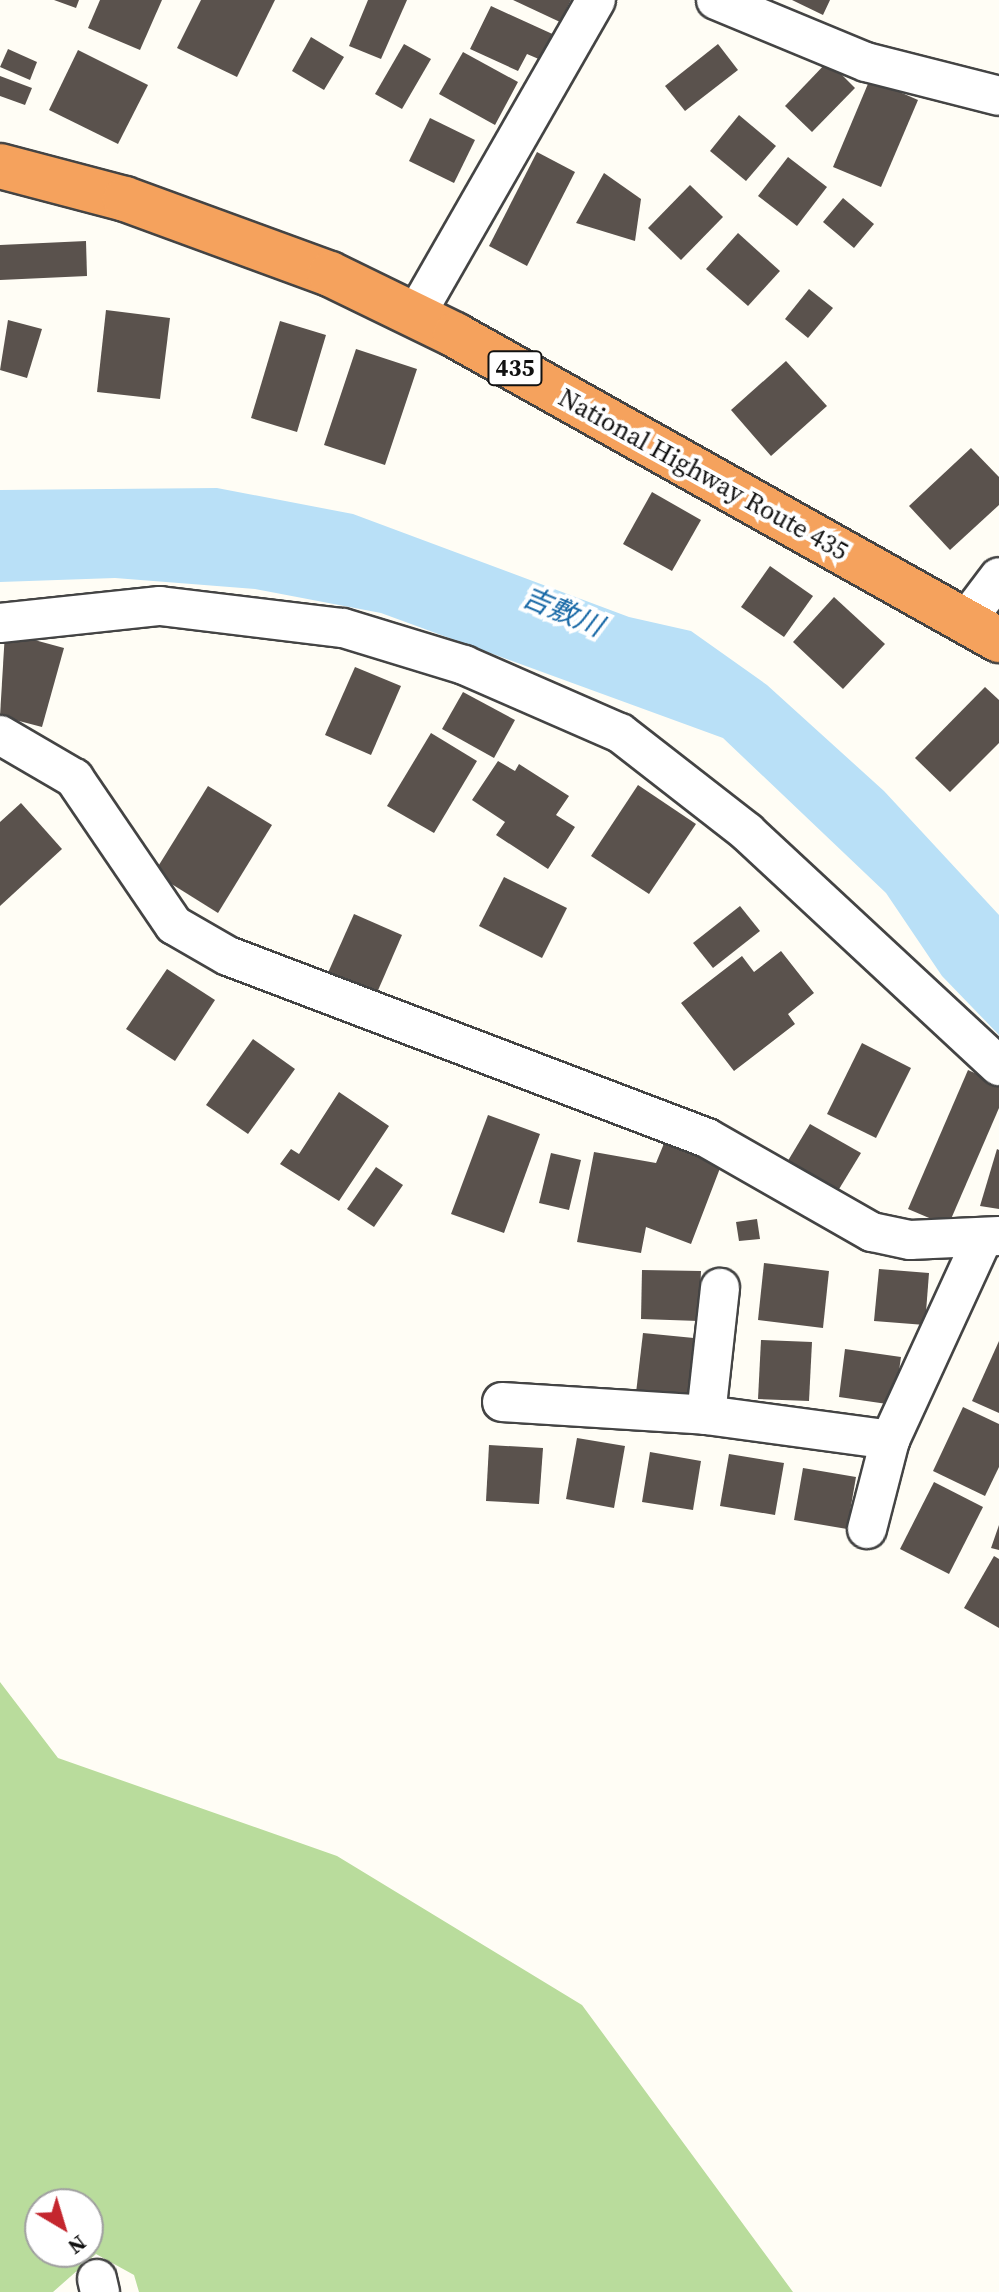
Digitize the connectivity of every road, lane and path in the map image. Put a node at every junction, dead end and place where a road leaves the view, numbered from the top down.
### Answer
1 (596, 0) edge
2 (716, 0) edge
3 (999, 96) edge
4 (0, 166) edge
5 (415, 316) junction
6 (999, 577) edge
7 (0, 623) edge
8 (982, 631) edge
9 (0, 735) edge
10 (999, 1066) edge
11 (991, 1237) edge
12 (720, 1288) dead end
13 (502, 1402) dead end
14 (706, 1415) junction
15 (890, 1440) junction
16 (867, 1529) dead end

1 - 5 street
2 - 3 street
4 - 5 highway, National Highway Route 435 / 435
5 - 8 highway, National Highway Route 435 / 435
6 - 8 street
7 - 10 street
9 - 11 street
11 - 15 street
12 - 14 street
13 - 14 street
14 - 15 street
15 - 16 street

